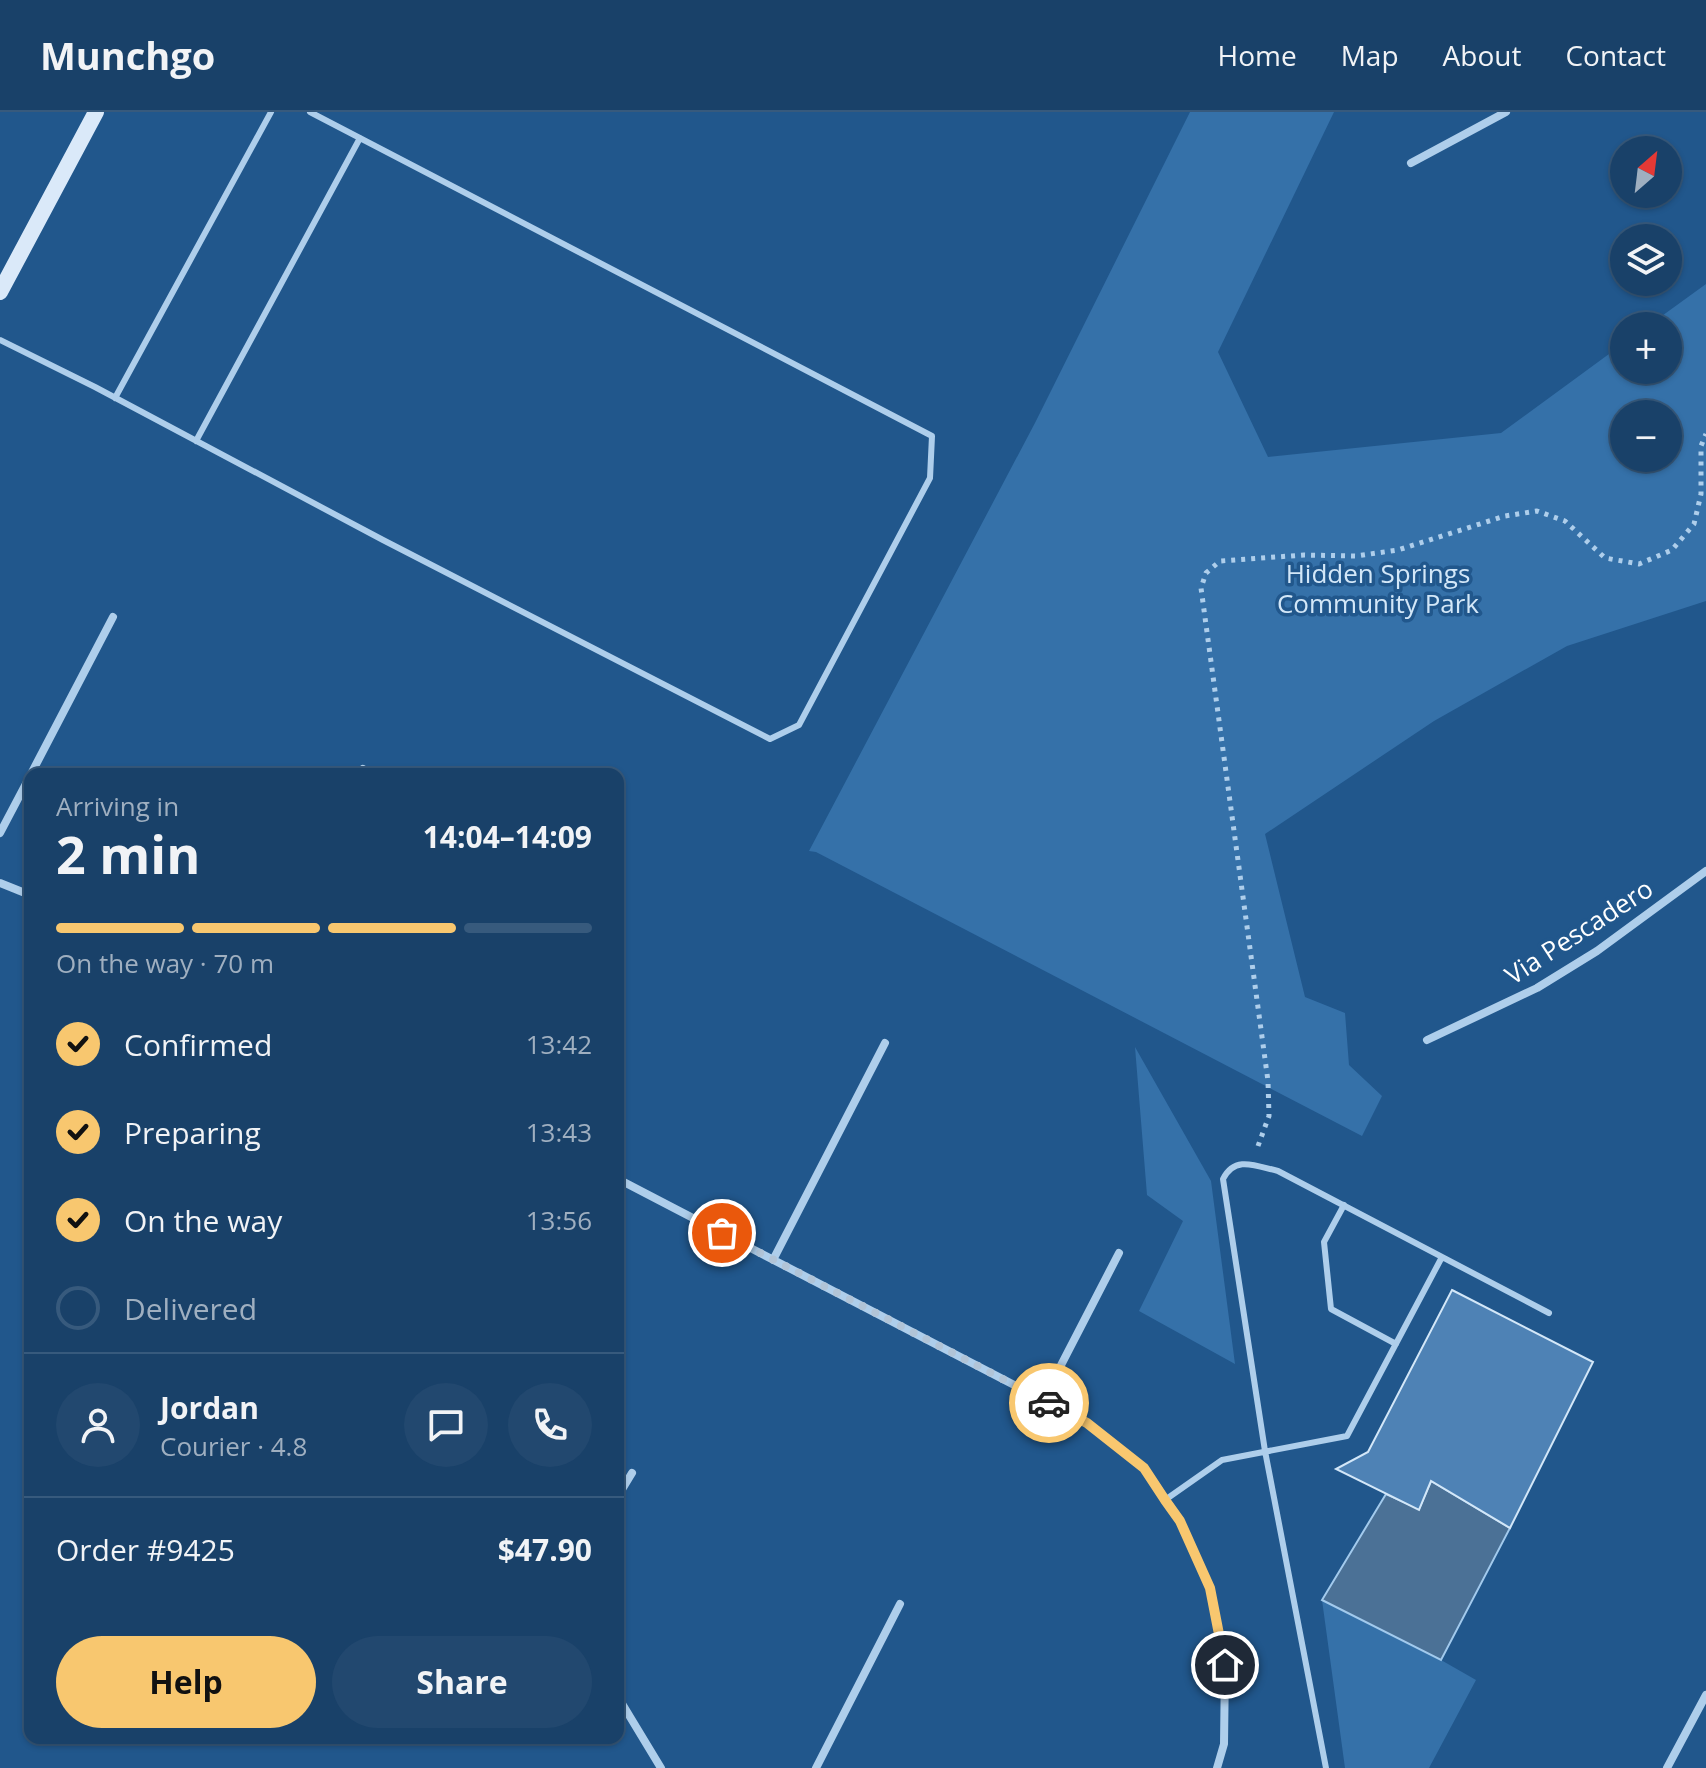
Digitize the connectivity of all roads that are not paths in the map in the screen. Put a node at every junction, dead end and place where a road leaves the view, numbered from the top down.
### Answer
1 (96, 112) edge
2 (271, 112) edge
3 (310, 112) edge
4 (1506, 112) edge
5 (360, 138) junction
6 (1411, 163) dead end
7 (0, 292) edge
8 (0, 340) edge
9 (115, 398) junction
10 (196, 441) junction
11 (113, 617) dead end
12 (34, 768) edge
13 (24, 787) edge
14 (0, 833) edge
15 (1706, 871) edge
16 (0, 883) edge
17 (24, 893) edge
18 (1427, 1040) dead end
19 (885, 1043) dead end
20 (624, 1182) edge
21 (1344, 1205) junction
22 (1119, 1253) dead end
23 (1442, 1257) junction
24 (773, 1260) junction
25 (1549, 1313) dead end
26 (1396, 1344) junction
27 (1043, 1400) junction
28 (1265, 1451) junction
29 (632, 1473) dead end
30 (624, 1486) edge
31 (1165, 1500) junction
32 (900, 1604) dead end
33 (1706, 1695) edge
34 (624, 1707) edge
35 (661, 1768) edge
36 (816, 1768) edge
37 (1217, 1768) edge
38 (1326, 1768) edge
39 (1667, 1768) edge

1 - 7 main road
2 - 9 lane
3 - 5 lane
4 - 6 street
5 - 10 lane
5 - 10 lane
8 - 9 lane
9 - 10 lane
11 - 12 street
13 - 14 street
15 - 18 street, Via Pescadero
16 - 17 street
19 - 24 street
20 - 24 street
21 - 23 lane
21 - 26 lane
21 - 28 lane
22 - 27 street
23 - 25 lane
23 - 26 lane
24 - 27 street
26 - 28 lane
27 - 31 street
28 - 31 lane
28 - 38 lane
29 - 30 street
31 - 37 street
32 - 36 street
33 - 39 street
34 - 35 street

